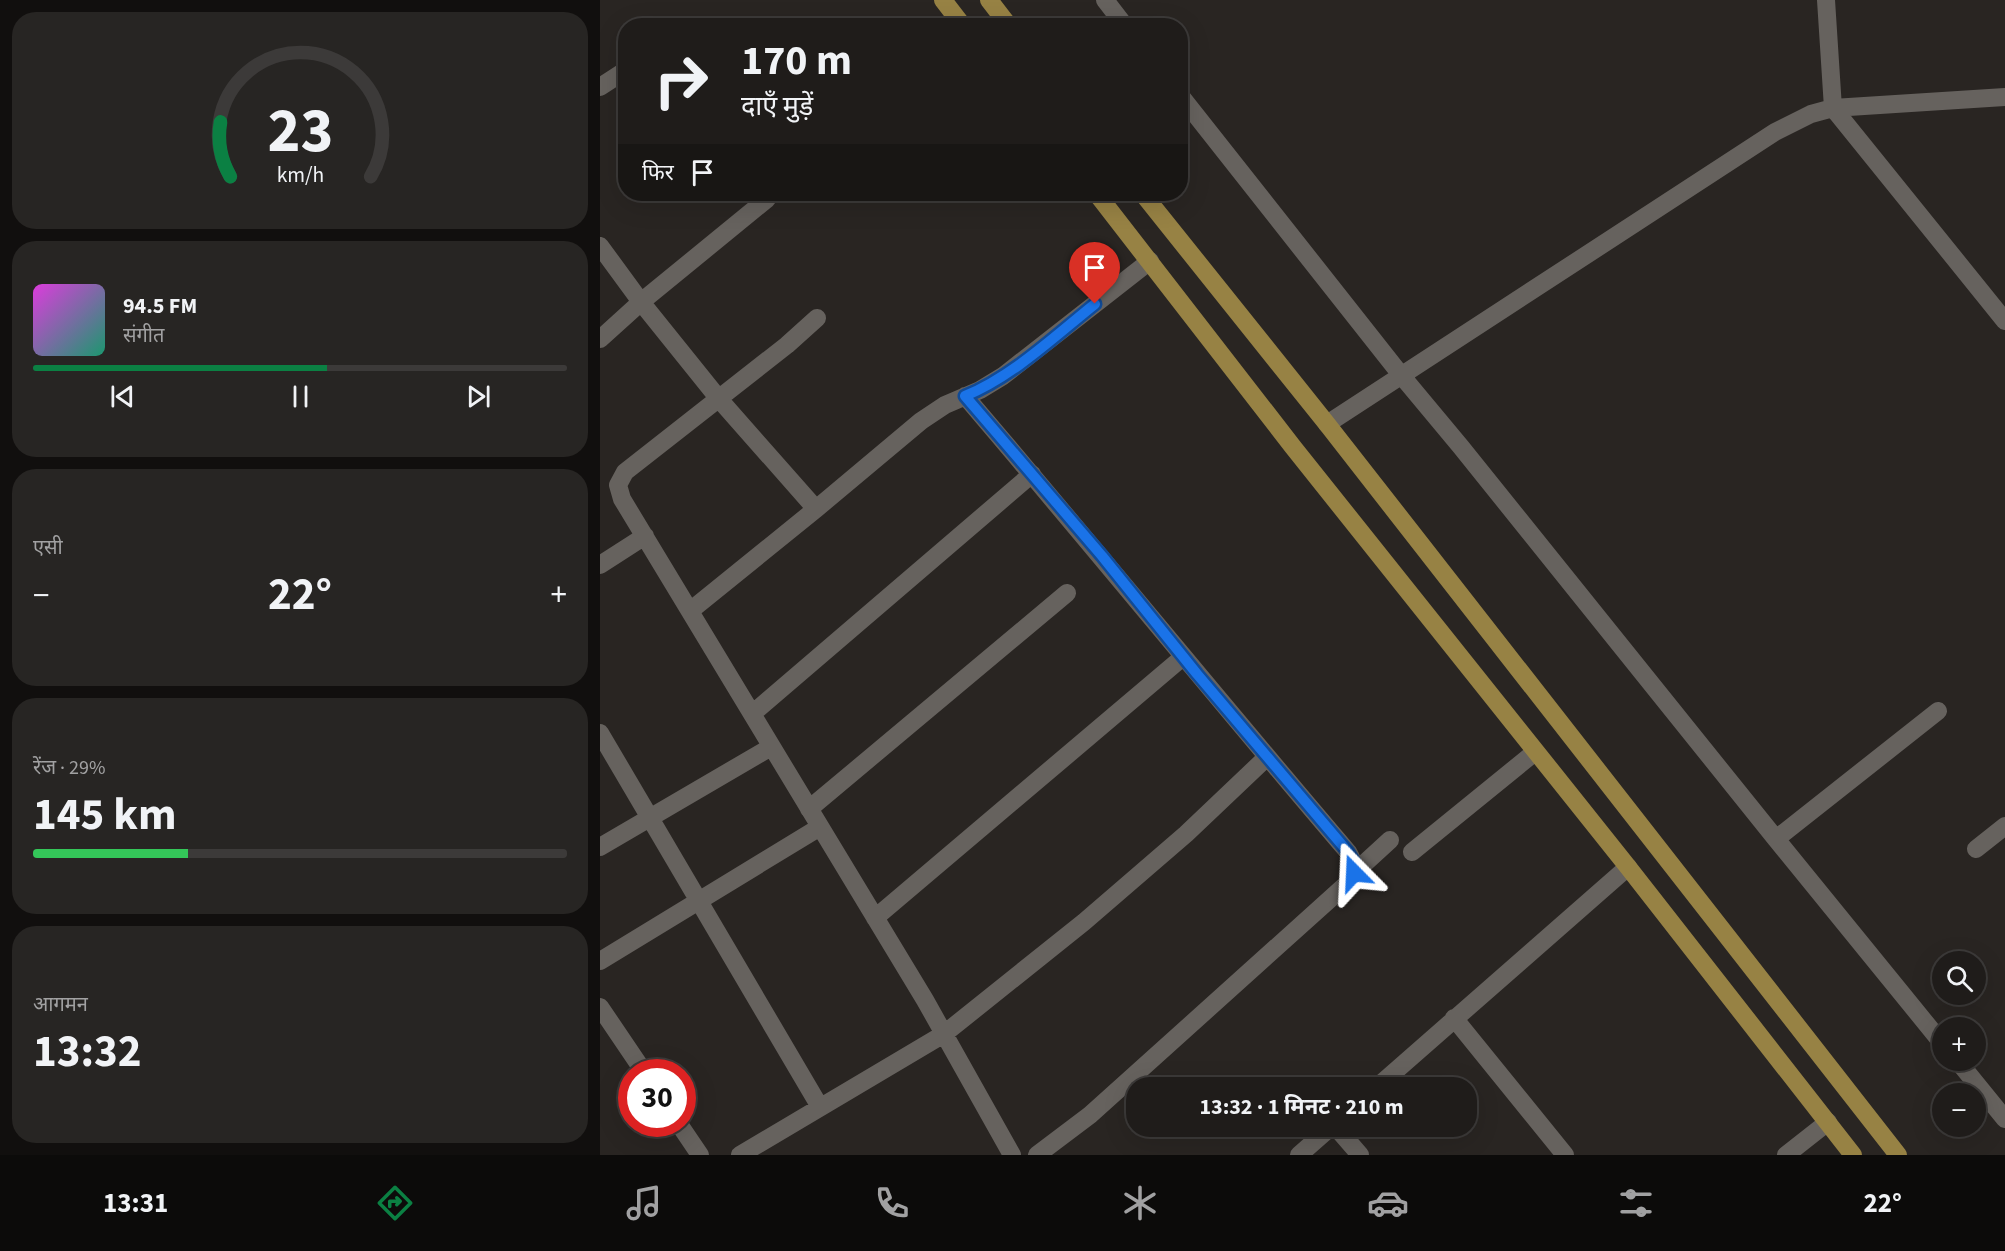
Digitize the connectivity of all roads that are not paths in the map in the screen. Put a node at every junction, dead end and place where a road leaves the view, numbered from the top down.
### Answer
1 (943, 0) edge
2 (989, 0) edge
3 (1105, 0) edge
4 (1826, 0) edge
5 (957, 18) edge
6 (1003, 18) edge
7 (1119, 18) edge
8 (618, 76) edge
9 (600, 87) edge
10 (2005, 97) edge
11 (1188, 105) edge
12 (1833, 108) junction
13 (765, 201) edge
14 (1103, 201) edge
15 (1149, 201) edge
16 (600, 246) edge
17 (1150, 261) junction
18 (641, 302) junction
19 (817, 318) dead end
20 (2005, 321) edge
21 (600, 339) edge
22 (1401, 375) junction
23 (965, 396) junction
24 (719, 399) junction
25 (1327, 424) junction
26 (1032, 474) junction
27 (816, 509) junction
28 (645, 536) junction
29 (600, 565) edge
30 (1067, 593) dead end
31 (690, 611) junction
32 (1183, 657) junction
33 (1938, 711) dead end
34 (752, 714) junction
35 (600, 733) edge
36 (771, 747) junction
37 (1535, 752) junction
38 (1267, 757) junction
39 (809, 809) junction
40 (650, 819) junction
41 (2005, 826) edge
42 (820, 827) junction
43 (1776, 839) junction
44 (1390, 840) dead end
45 (600, 847) edge
46 (1976, 849) dead end
47 (1413, 852) dead end
48 (1628, 867) junction
49 (1354, 873) junction
50 (699, 901) junction
51 (875, 918) junction
52 (600, 961) edge
53 (600, 1006) edge
54 (1454, 1018) junction
55 (1932, 1031) edge
56 (944, 1034) junction
57 (635, 1059) edge
58 (1966, 1071) edge
59 (1388, 1077) edge
60 (820, 1107) junction
61 (2005, 1119) edge
62 (1827, 1122) junction
63 (687, 1137) edge
64 (1321, 1137) edge
65 (1344, 1137) edge
66 (700, 1155) edge
67 (740, 1155) edge
68 (1012, 1155) edge
69 (1037, 1155) edge
70 (1299, 1155) edge
71 (1360, 1155) edge
72 (1565, 1155) edge
73 (1786, 1155) edge
74 (1853, 1155) edge
75 (1898, 1155) edge

1 - 5 main road
2 - 6 main road
3 - 7 street
4 - 12 street
8 - 9 street
10 - 12 street
11 - 22 street
12 - 20 street
12 - 22 street
13 - 18 street
14 - 17 main road
15 - 25 main road
16 - 18 street
17 - 23 street
17 - 37 main road
18 - 21 street
18 - 24 street
19 - 24 street
22 - 25 street
22 - 43 street
23 - 26 street
23 - 27 street
24 - 27 street
24 - 28 street
25 - 75 main road
26 - 32 street
26 - 34 street
27 - 31 street
28 - 29 street
28 - 31 street
30 - 39 street
31 - 34 street
32 - 38 street
32 - 51 street
33 - 43 street
34 - 36 street
35 - 40 street
36 - 39 street
36 - 40 street
37 - 47 street
37 - 48 main road
38 - 49 street
38 - 56 street
39 - 42 street
40 - 45 street
40 - 50 street
41 - 46 street
42 - 50 street
42 - 51 street
43 - 55 street
44 - 49 street
48 - 54 street
48 - 62 main road
49 - 69 street
50 - 52 street
50 - 60 street
51 - 56 street
53 - 57 street
54 - 59 street
54 - 72 street
56 - 60 street
56 - 68 street
58 - 61 street
60 - 67 street
62 - 73 street
62 - 74 main road
63 - 66 street
64 - 70 street
65 - 71 street

